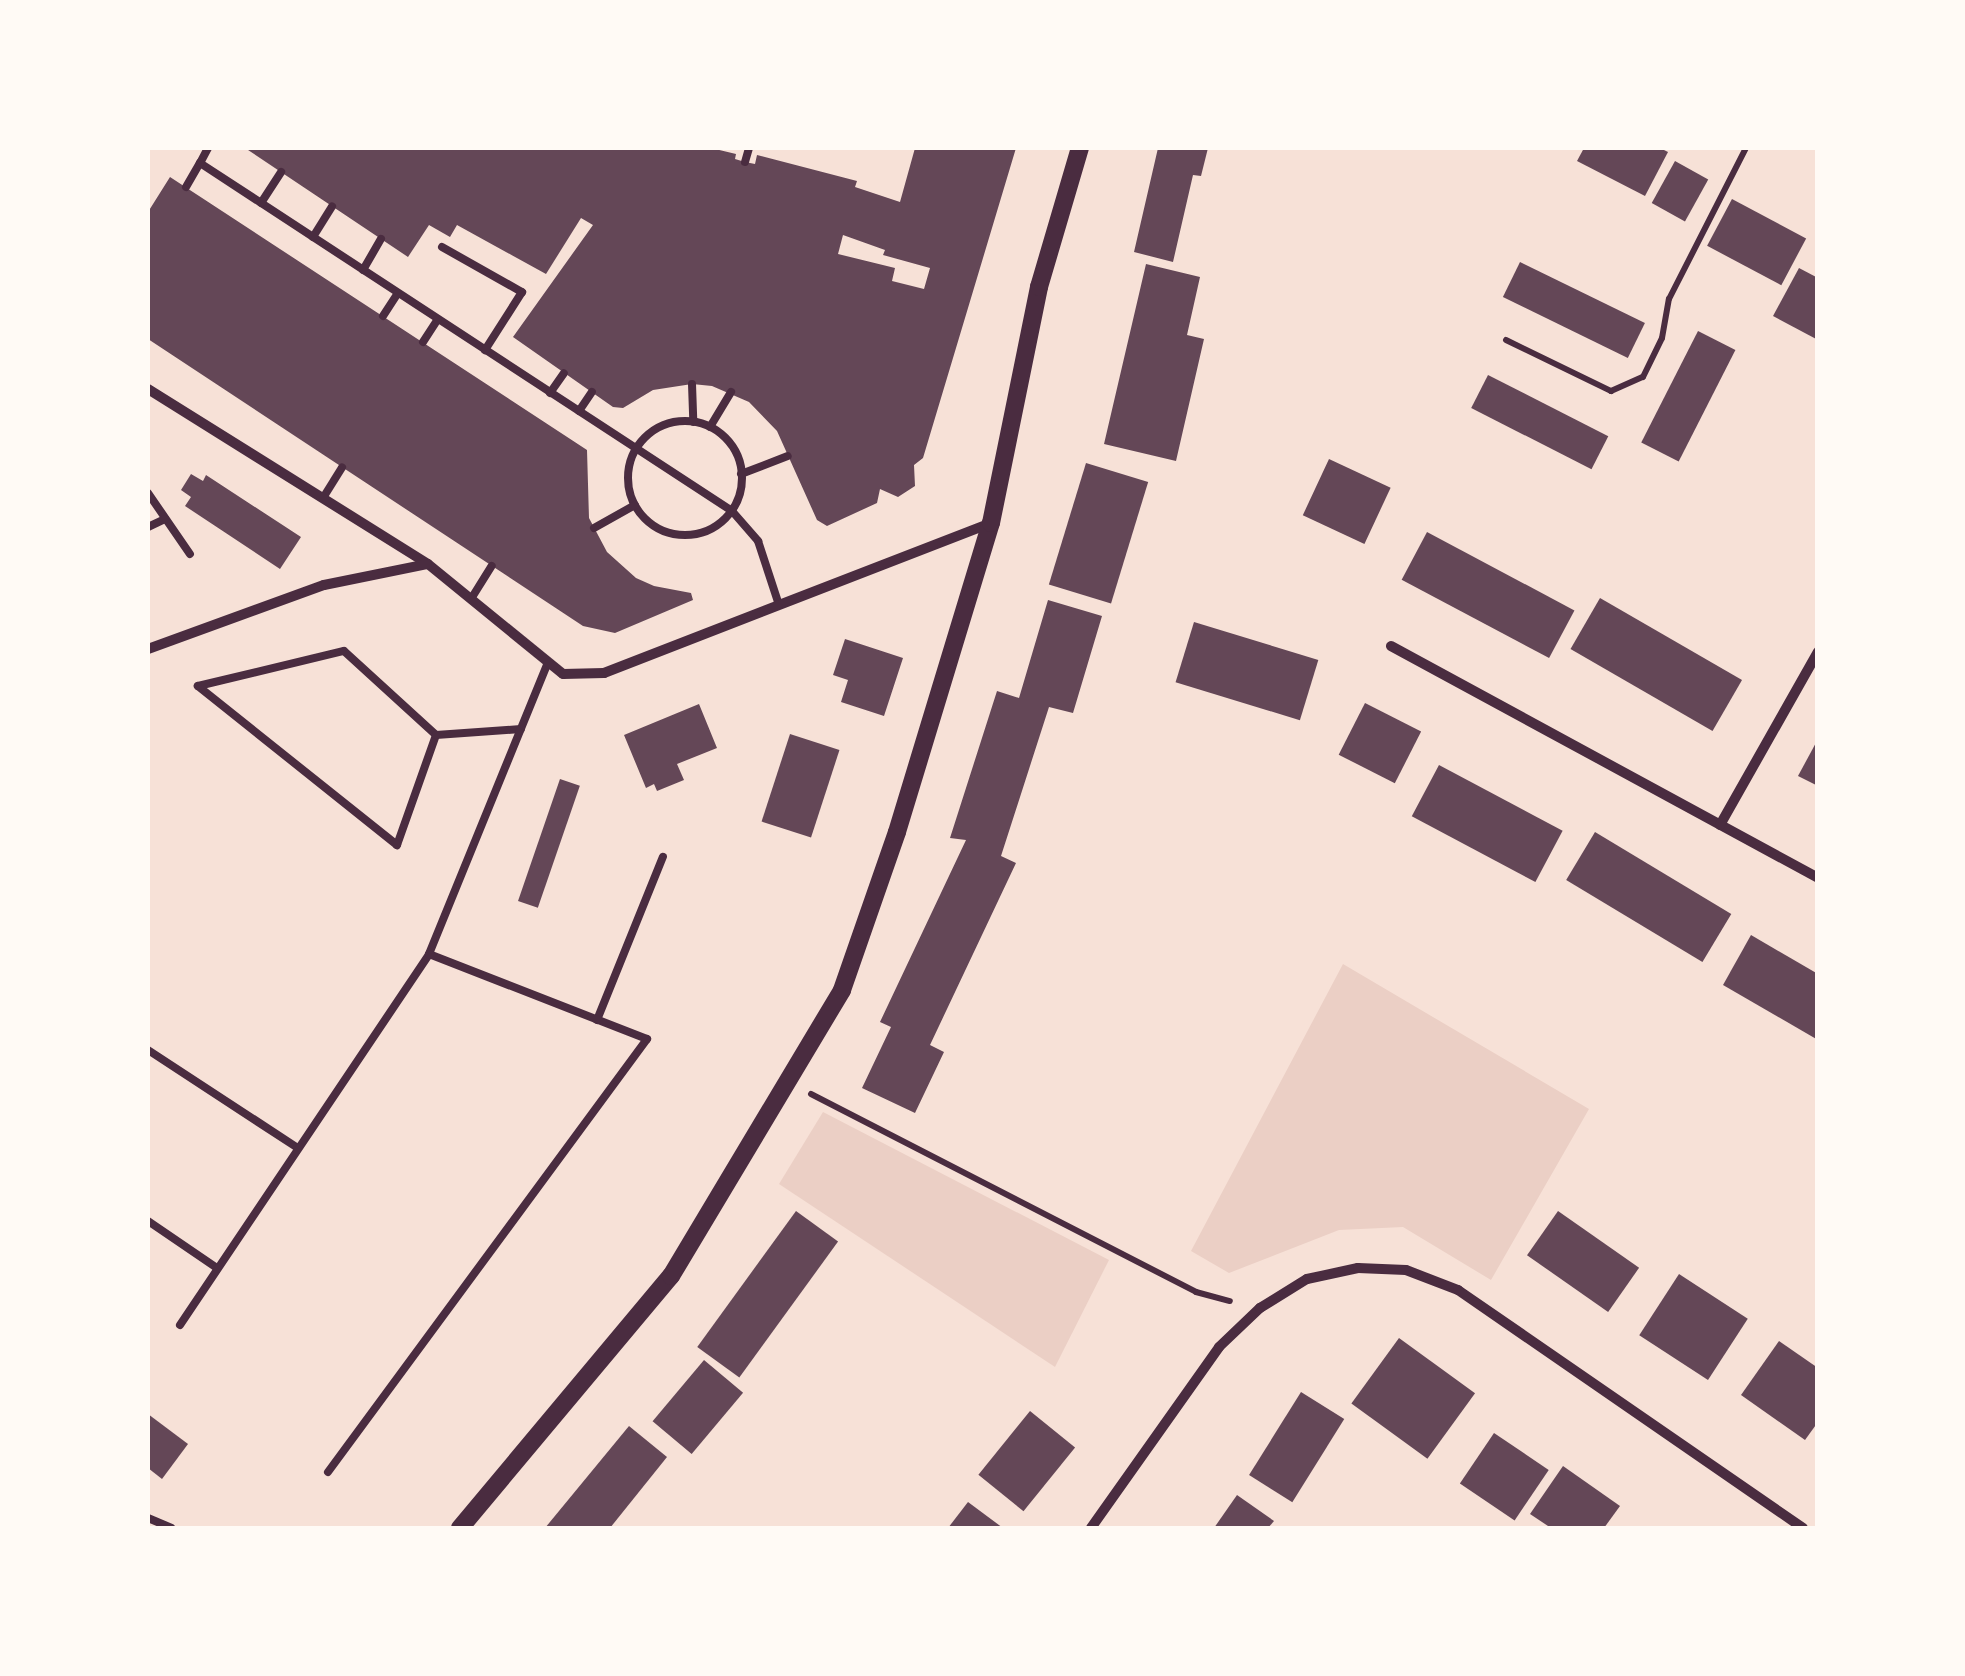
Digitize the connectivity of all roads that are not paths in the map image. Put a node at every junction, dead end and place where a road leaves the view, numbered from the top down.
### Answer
1 (208, 148) edge
2 (749, 148) edge
3 (1080, 148) edge
4 (746, 162) dead end
5 (200, 163) junction
6 (281, 172) dead end
7 (186, 187) dead end
8 (261, 203) junction
9 (332, 206) dead end
10 (313, 237) junction
11 (381, 239) dead end
12 (442, 247) dead end
13 (363, 270) junction
14 (398, 293) junction
15 (383, 316) dead end
16 (438, 319) junction
17 (423, 342) dead end
18 (485, 350) junction
19 (564, 373) dead end
20 (692, 384) dead end
21 (148, 389) edge
22 (550, 392) junction
23 (592, 392) dead end
24 (731, 392) dead end
25 (579, 412) junction
26 (693, 422) junction
27 (710, 427) junction
28 (637, 449) junction
29 (788, 456) dead end
30 (342, 467) dead end
31 (741, 474) junction
32 (148, 493) edge
33 (323, 498) junction
34 (634, 506) junction
35 (732, 511) junction
36 (165, 519) junction
37 (991, 523) junction
38 (148, 527) edge
39 (594, 528) dead end
40 (190, 554) dead end
41 (428, 564) junction
42 (492, 566) dead end
43 (471, 599) junction
44 (779, 606) junction
45 (1391, 646) dead end
46 (148, 648) edge
47 (1818, 652) edge
48 (548, 662) junction
49 (520, 729) junction
50 (436, 735) junction
51 (1720, 824) junction
52 (663, 857) dead end
53 (1818, 878) edge
54 (428, 954) junction
55 (598, 1020) junction
56 (148, 1050) edge
57 (298, 1148) junction
58 (148, 1220) edge
59 (217, 1268) junction
60 (180, 1325) dead end
61 (328, 1472) dead end
62 (148, 1518) edge
63 (171, 1528) edge
64 (460, 1528) edge
65 (1091, 1528) edge
66 (1803, 1528) edge

1 - 5 lane
2 - 4 lane
3 - 37 street
5 - 7 lane
5 - 8 lane
6 - 8 lane
8 - 10 lane
9 - 10 lane
10 - 13 lane
11 - 13 lane
12 - 18 lane
13 - 14 lane
14 - 15 lane
14 - 16 lane
16 - 17 lane
16 - 18 lane
18 - 22 lane
19 - 22 lane
20 - 26 lane
21 - 33 street
22 - 25 lane
23 - 25 lane
24 - 27 lane
25 - 28 lane
26 - 27 lane
26 - 28 lane
27 - 31 lane
28 - 34 lane
28 - 35 lane
29 - 31 lane
30 - 33 lane
31 - 35 lane
32 - 36 lane
33 - 41 street
34 - 35 lane
34 - 39 lane
35 - 44 lane
36 - 38 lane
36 - 40 lane
37 - 44 street
37 - 64 street
41 - 43 street
41 - 46 street
42 - 43 lane
43 - 48 street
44 - 48 street
45 - 51 street
47 - 51 street
48 - 49 lane
49 - 50 lane
49 - 54 lane
50 - 50 lane
51 - 53 street
52 - 55 lane
54 - 55 lane
54 - 57 lane
55 - 61 lane
56 - 57 lane
57 - 59 lane
58 - 59 lane
59 - 60 lane
62 - 63 lane
65 - 66 street

